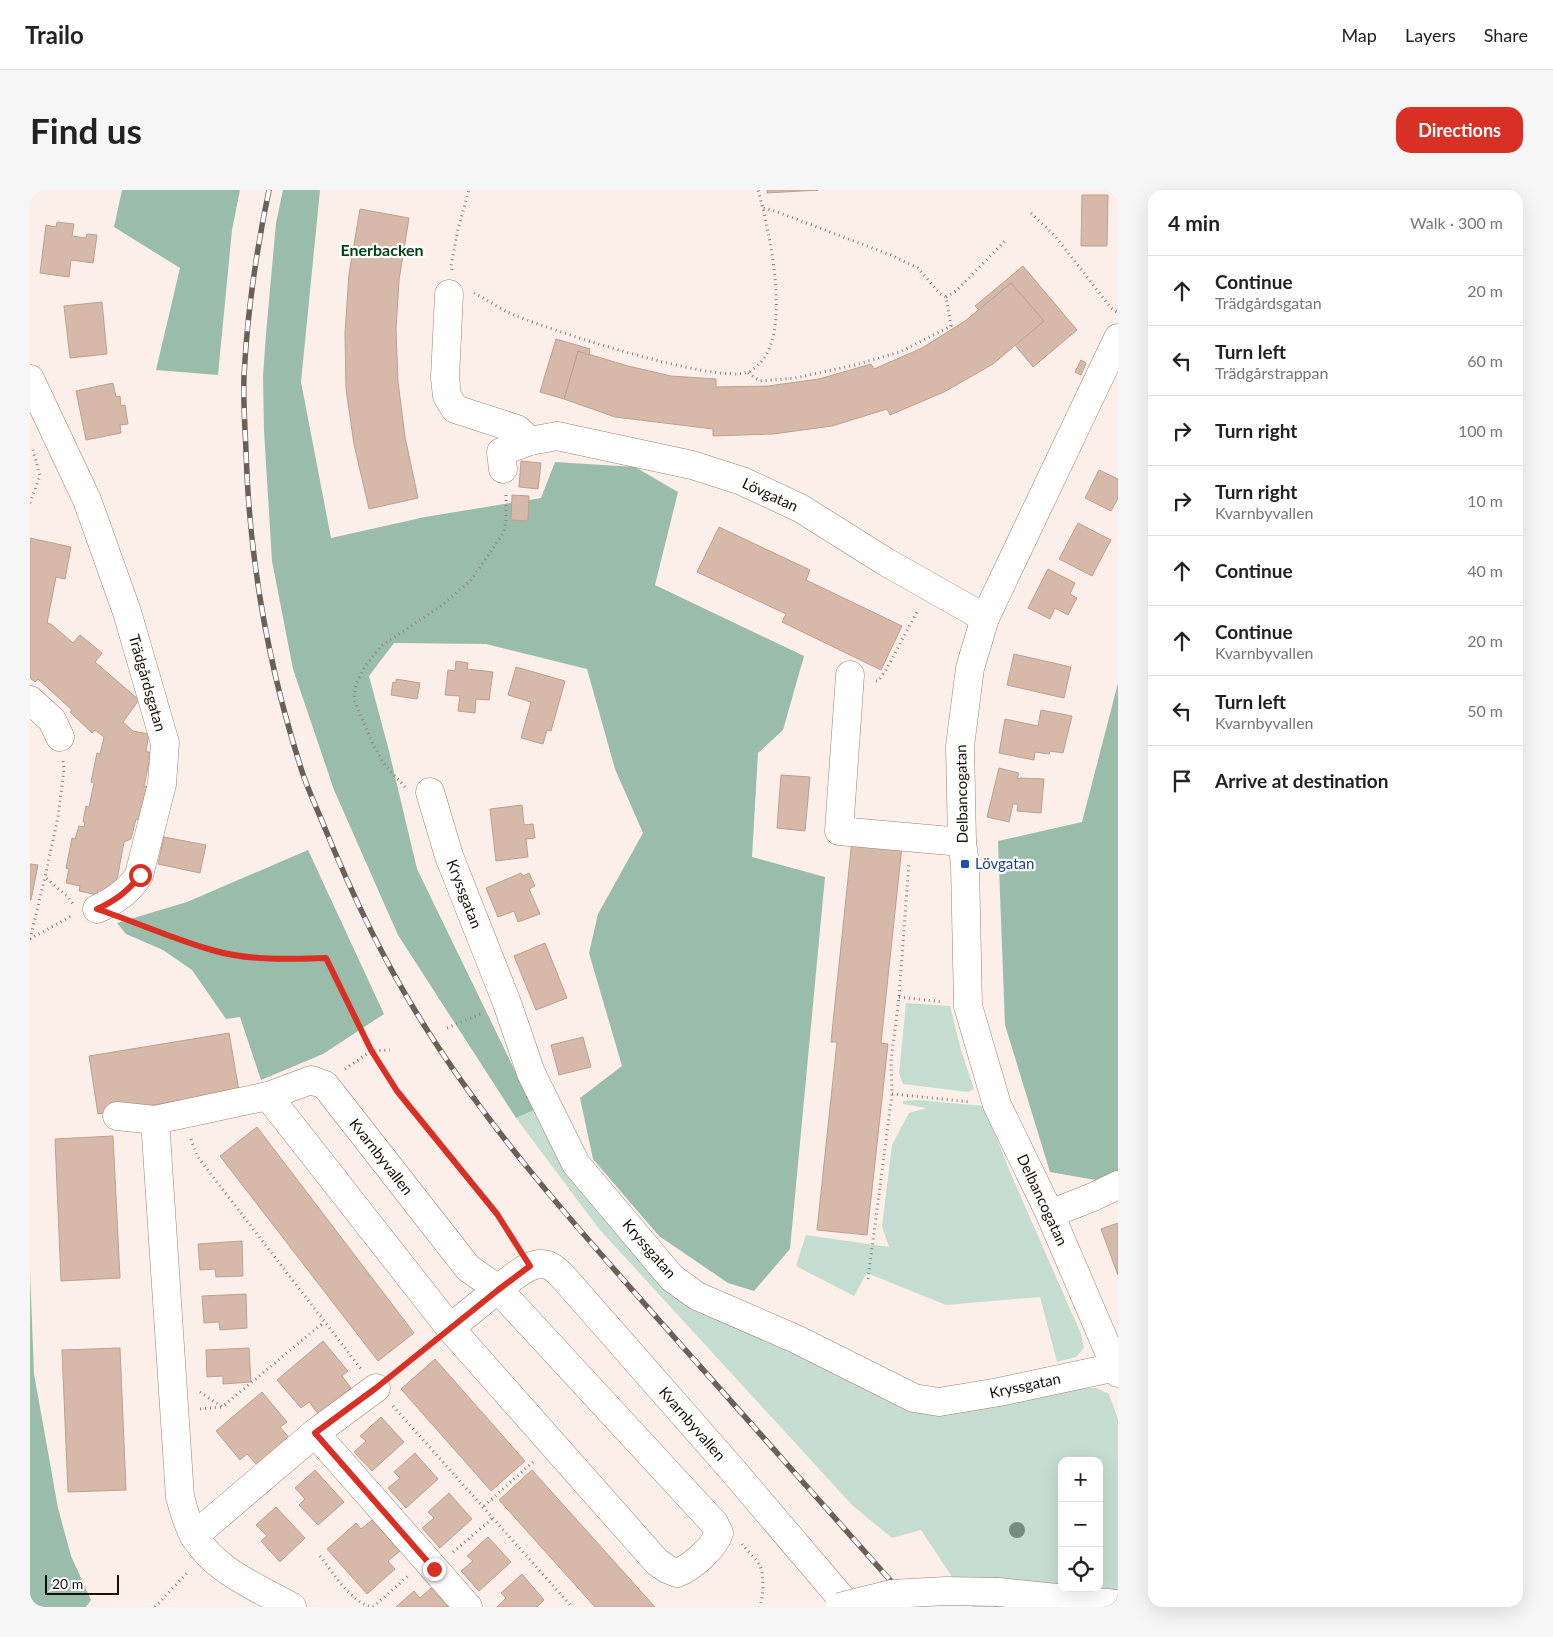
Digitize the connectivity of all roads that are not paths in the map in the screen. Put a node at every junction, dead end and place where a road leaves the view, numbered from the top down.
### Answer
1 (458, 286) road end
2 (1118, 338) edge
3 (30, 379) edge
4 (530, 441) junction
5 (503, 470) road end
6 (985, 618) junction
7 (850, 675) road end
8 (30, 700) edge
9 (60, 736) road end
10 (430, 792) road end
11 (962, 842) junction
12 (88, 911) road end
13 (268, 1096) junction
14 (117, 1116) dead end
15 (155, 1120) junction
16 (1118, 1184) edge
17 (1050, 1214) junction
18 (498, 1290) junction
19 (450, 1328) junction
20 (1117, 1370) edge
21 (376, 1388) road end
22 (315, 1433) junction
23 (200, 1545) junction
24 (1118, 1604) edge
25 (292, 1607) edge
26 (468, 1607) edge
27 (839, 1607) edge
28 (849, 1607) edge

1 - 4 street
2 - 6 street, Delbancogatan
3 - 12 street, Trädgårdsgatan
4 - 5 street, Lövgatan
4 - 6 street, Lövgatan
6 - 11 street, Delbancogatan
7 - 11 street
8 - 9 street
10 - 20 street, Kryssgatan
11 - 17 street, Delbancogatan
13 - 15 street
13 - 18 street, Kvarnbyvallen
13 - 19 street
14 - 15 street
15 - 23 street
16 - 17 street
17 - 20 street, Delbancogatan
18 - 19 street
18 - 19 street, Kvarnbyvallen
18 - 28 street, Kvarnbyvallen
21 - 22 street
22 - 23 street
22 - 26 street
23 - 25 street
24 - 27 street, bridge

